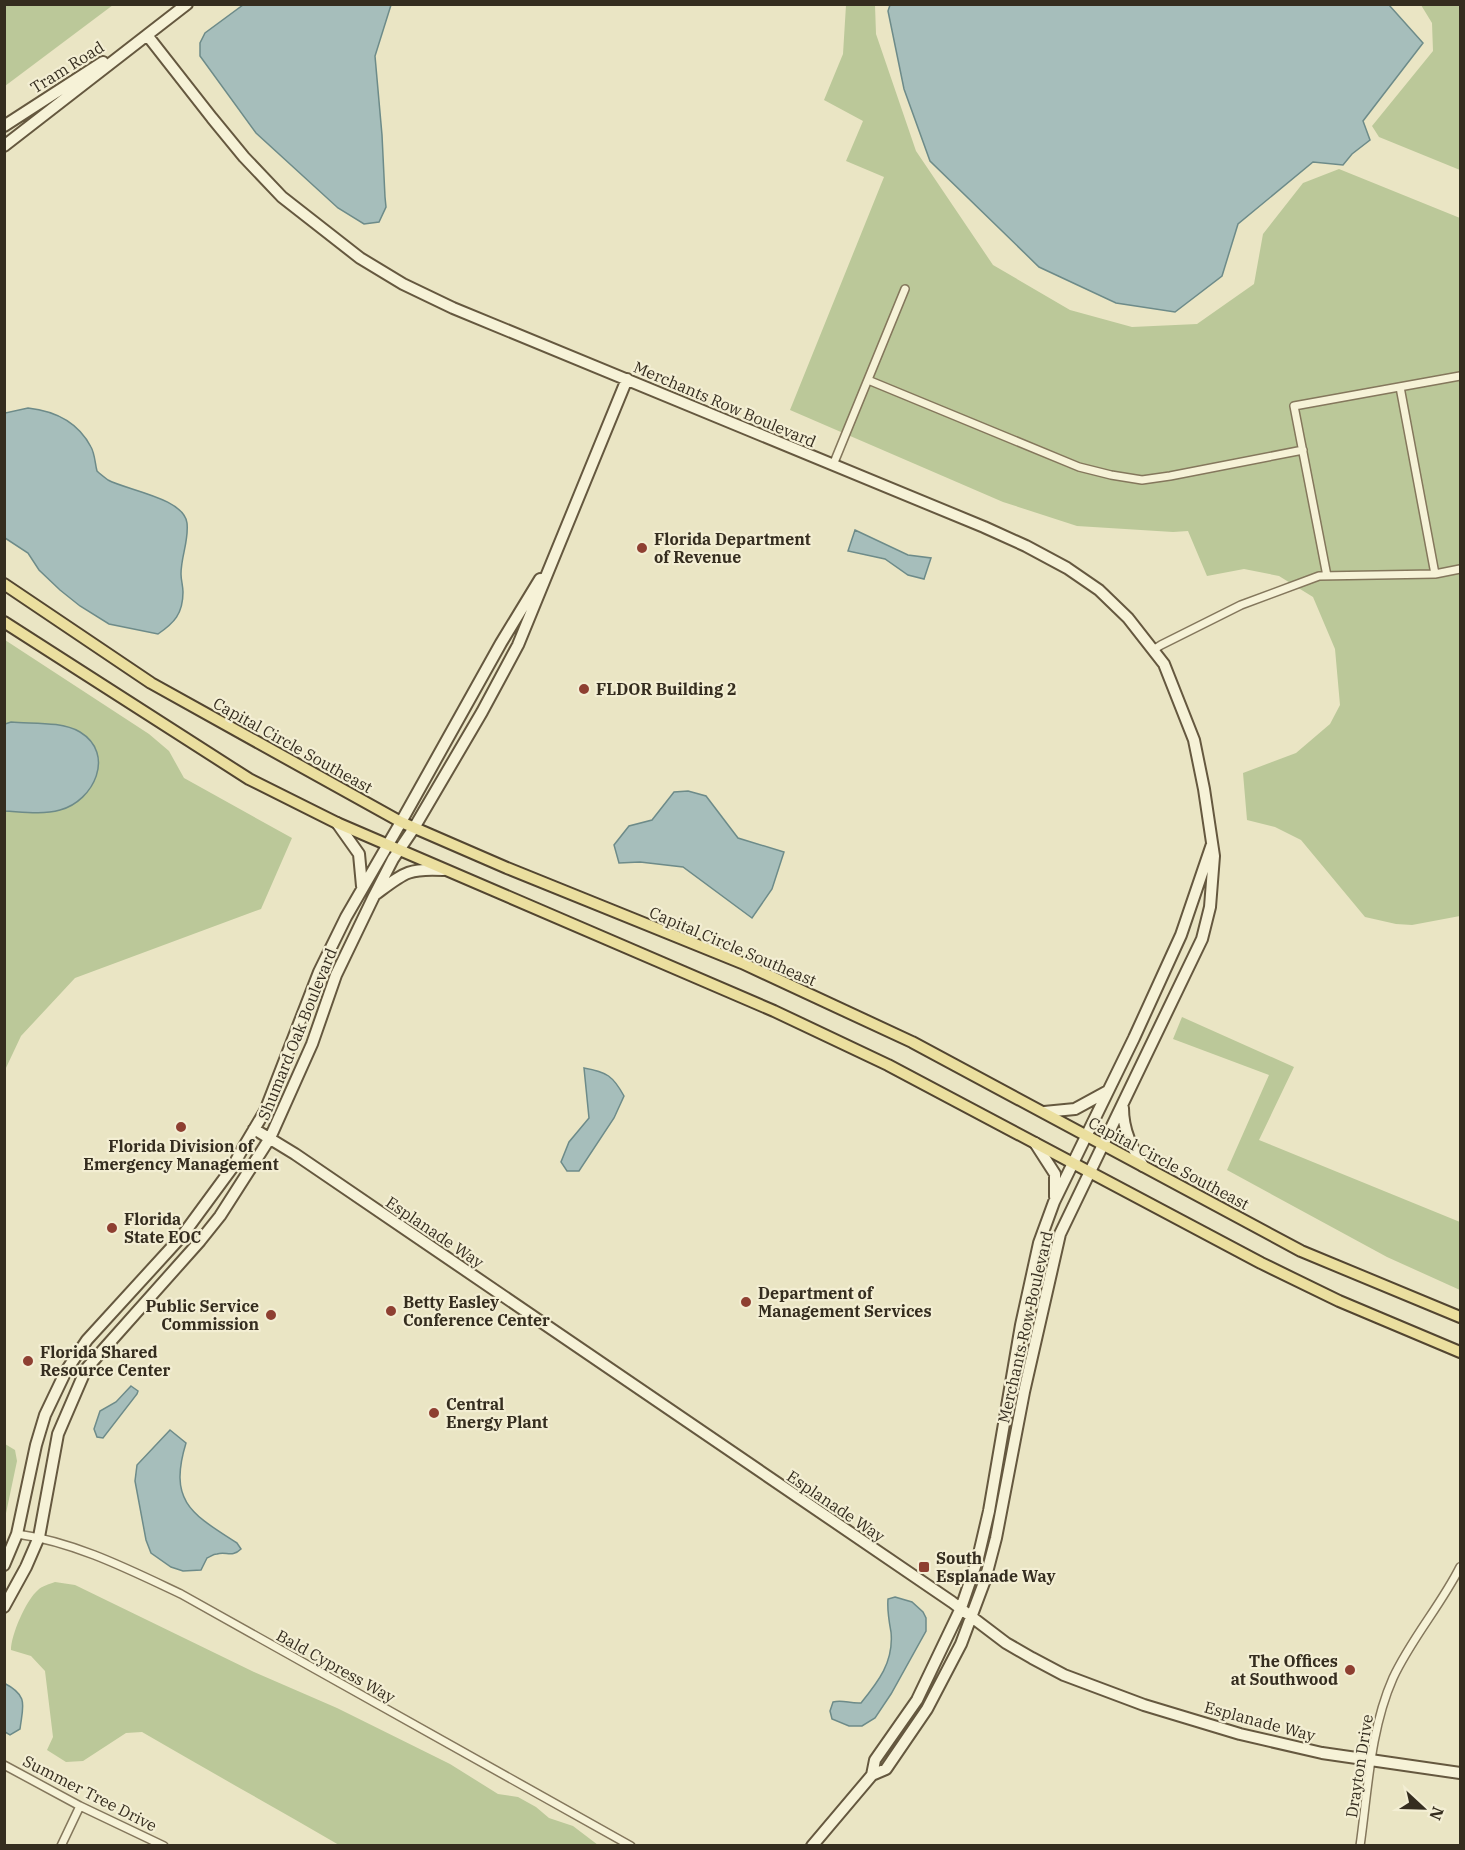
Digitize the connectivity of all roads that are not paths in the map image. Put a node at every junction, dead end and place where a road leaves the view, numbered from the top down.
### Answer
1 (187, 4) edge
2 (147, 35) junction
3 (4, 126) edge
4 (4, 146) edge
5 (905, 289) dead end
6 (1461, 376) edge
7 (627, 379) junction
8 (868, 380) junction
9 (1400, 387) junction
10 (1303, 450) junction
11 (832, 465) junction
12 (557, 551) junction
13 (1461, 569) edge
14 (1435, 574) junction
15 (1327, 576) junction
16 (4, 584) edge
17 (4, 622) edge
18 (1153, 650) junction
19 (401, 822) junction
20 (337, 823) junction
21 (414, 828) junction
22 (388, 844) junction
23 (1212, 844) junction
24 (401, 849) junction
25 (445, 870) junction
26 (362, 886) junction
27 (374, 896) junction
28 (293, 1038) junction
29 (312, 1044) junction
30 (1108, 1091) junction
31 (1123, 1105) junction
32 (1044, 1112) junction
33 (254, 1130) junction
34 (1087, 1135) junction
35 (270, 1138) junction
36 (1035, 1143) junction
37 (1103, 1144) junction
38 (1073, 1163) junction
39 (1143, 1166) junction
40 (1089, 1171) junction
41 (1054, 1202) junction
42 (1461, 1317) edge
43 (1019, 1345) junction
44 (1034, 1347) junction
45 (1461, 1352) edge
46 (17, 1534) junction
47 (39, 1537) junction
48 (4, 1565) edge
49 (1461, 1567) edge
50 (4, 1607) edge
51 (961, 1608) junction
52 (972, 1617) junction
53 (1371, 1761) junction
54 (4, 1765) edge
55 (1461, 1773) edge
56 (872, 1775) junction
57 (80, 1806) junction
58 (61, 1845) edge
59 (164, 1845) edge
60 (631, 1845) edge
61 (812, 1845) edge
62 (1360, 1845) edge

1 - 2 street
2 - 3 street, Tram Road
2 - 4 street
2 - 7 street, Merchants Row Boulevard
5 - 8 street
6 - 9 street
7 - 11 street, Merchants Row Boulevard
7 - 12 street, Shumard Oak Boulevard
8 - 10 street
8 - 11 street
9 - 10 street
9 - 14 street
10 - 15 street
11 - 18 street, Merchants Row Boulevard
12 - 19 street, Shumard Oak Boulevard
12 - 21 street, Shumard Oak Boulevard
13 - 14 street
14 - 15 street
15 - 18 street
16 - 19 main road, Capital Circle Southeast
17 - 20 main road
18 - 23 street, Merchants Row Boulevard
19 - 21 main road, Capital Circle Southeast
19 - 22 street, Shumard Oak Boulevard
20 - 22 main road
20 - 26 street
21 - 24 street, Shumard Oak Boulevard
21 - 32 main road, Capital Circle Southeast
22 - 24 main road
22 - 26 street, Shumard Oak Boulevard
23 - 30 street, Merchants Row Boulevard
23 - 31 street, Merchants Row Boulevard
24 - 25 main road
24 - 27 street, Shumard Oak Boulevard
25 - 27 street
25 - 36 main road
26 - 28 street, Shumard Oak Boulevard
27 - 29 street, Shumard Oak Boulevard
28 - 29 street
28 - 33 street, Shumard Oak Boulevard
29 - 35 street, Shumard Oak Boulevard
30 - 32 street
30 - 34 street, Merchants Row Boulevard
31 - 37 street, Merchants Row Boulevard
31 - 39 street
32 - 34 main road, Capital Circle Southeast
33 - 35 street, Esplanade Way
33 - 46 street, Shumard Oak Boulevard
34 - 37 main road, Capital Circle Southeast
34 - 38 street, Merchants Row Boulevard
35 - 47 street, Shumard Oak Boulevard
35 - 51 street, Esplanade Way
36 - 38 main road
36 - 41 street
37 - 39 main road, Capital Circle Southeast
37 - 40 street, Merchants Row Boulevard
38 - 40 main road
38 - 41 street, Merchants Row Boulevard
39 - 42 main road, Capital Circle Southeast
40 - 44 street, Merchants Row Boulevard
40 - 45 main road
41 - 43 street, Merchants Row Boulevard
43 - 44 street
43 - 51 street, Merchants Row Boulevard
44 - 52 street, Merchants Row Boulevard
46 - 47 street, Bald Cypress Way
46 - 48 street, Shumard Oak Boulevard
47 - 50 street, Shumard Oak Boulevard
47 - 60 street, Bald Cypress Way
49 - 53 street, Drayton Drive
51 - 52 street, Esplanade Way
51 - 56 street, Merchants Row Boulevard
52 - 53 street, Esplanade Way
52 - 56 street, Merchants Row Boulevard
53 - 55 street, Esplanade Way
53 - 62 street, Drayton Drive
54 - 57 street, Summer Tree Drive
56 - 61 street, Merchants Row Boulevard
57 - 58 street
57 - 59 street, Summer Tree Drive

